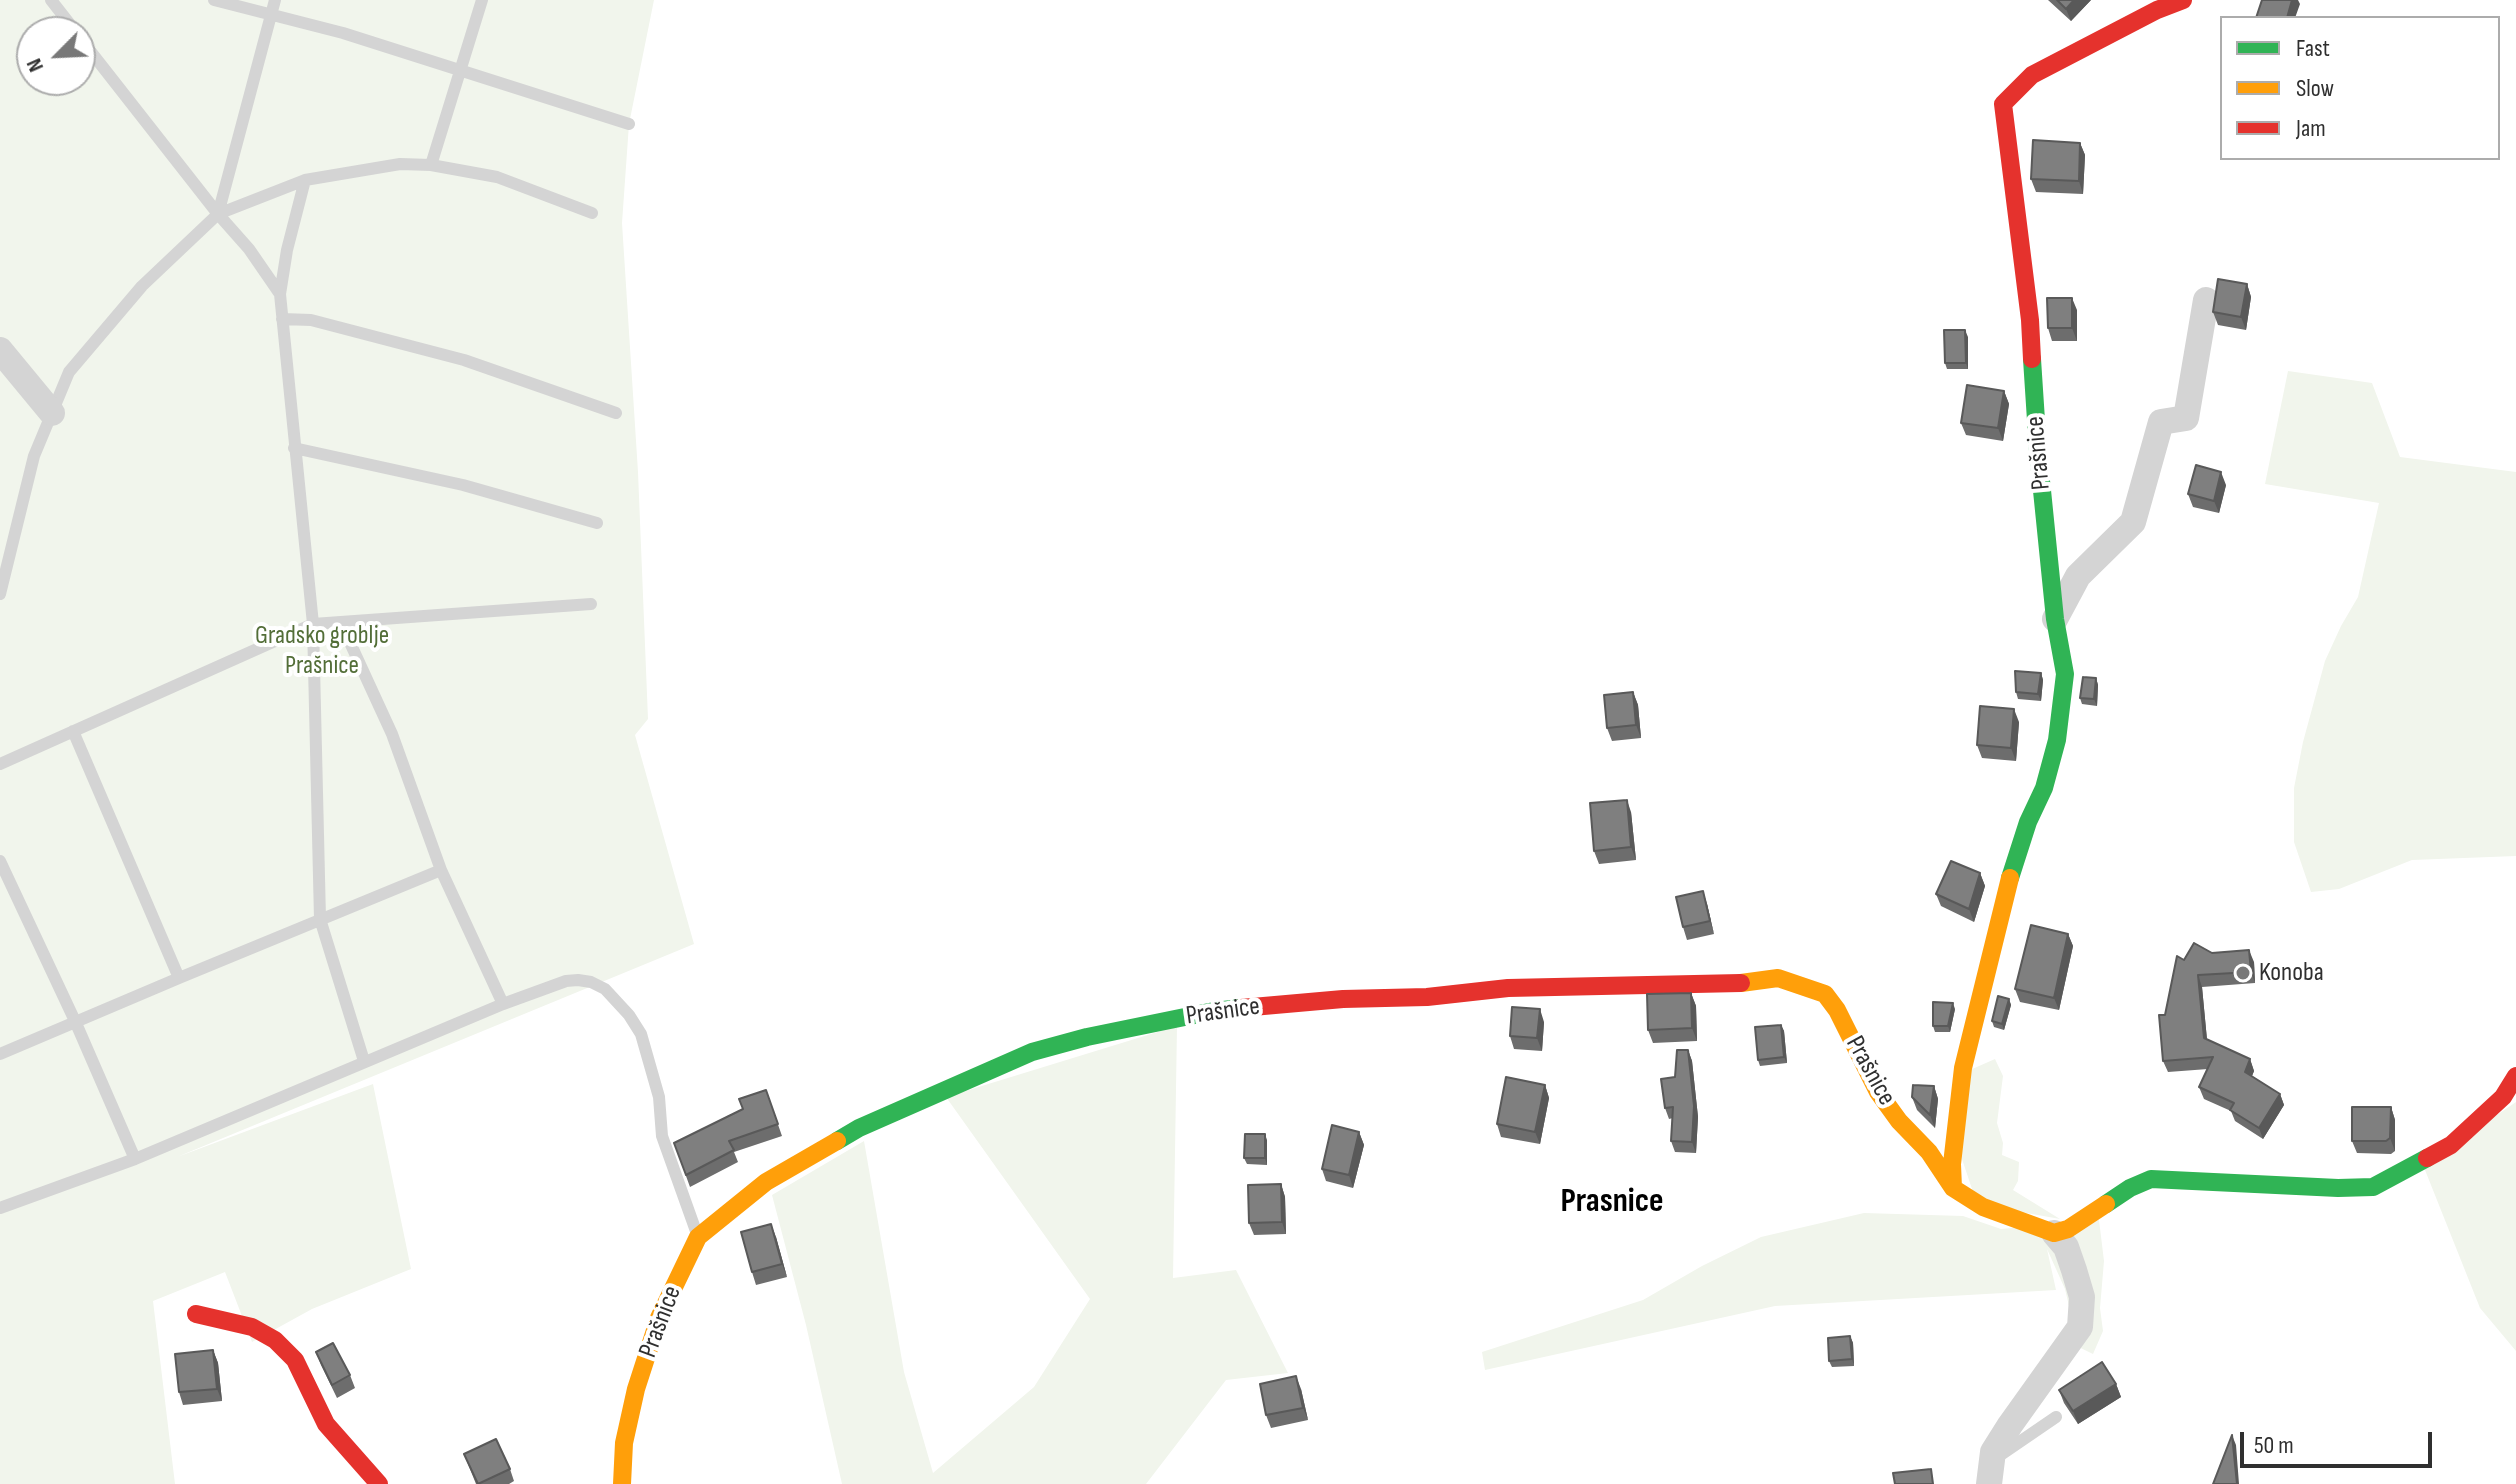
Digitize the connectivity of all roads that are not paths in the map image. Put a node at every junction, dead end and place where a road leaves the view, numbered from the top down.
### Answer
1 (51, 0) edge
2 (214, 0) edge
3 (275, 0) edge
4 (482, 0) edge
5 (2183, 0) edge
6 (271, 15) junction
7 (64, 16) edge
8 (96, 58) edge
9 (459, 70) junction
10 (629, 124) dead end
11 (431, 165) junction
12 (305, 180) junction
13 (592, 213) dead end
14 (218, 214) junction
15 (280, 294) junction
16 (2206, 300) dead end
17 (282, 319) junction
18 (0, 350) edge
19 (52, 413) junction
20 (616, 413) dead end
21 (294, 448) junction
22 (597, 523) dead end
23 (0, 594) edge
24 (591, 604) dead end
25 (2055, 619) junction
26 (341, 623) junction
27 (313, 624) junction
28 (73, 731) junction
29 (0, 764) edge
30 (0, 861) edge
31 (441, 870) junction
32 (320, 919) junction
33 (179, 978) junction
34 (503, 1004) junction
35 (75, 1021) junction
36 (0, 1054) edge
37 (364, 1061) junction
38 (2516, 1076) edge
39 (135, 1159) junction
40 (1953, 1188) junction
41 (0, 1208) edge
42 (2054, 1233) junction
43 (698, 1237) junction
44 (196, 1314) dead end
45 (2056, 1417) dead end
46 (1990, 1472) edge
47 (615, 1483) edge
48 (379, 1484) edge

1 - 7 lane
2 - 6 lane
3 - 6 lane
4 - 9 lane
5 - 25 street, Prašnice
6 - 9 lane
6 - 14 lane
8 - 14 lane
9 - 10 lane
9 - 11 lane
11 - 12 lane
11 - 13 lane
12 - 14 lane
12 - 15 lane
14 - 15 lane
14 - 19 lane
15 - 17 lane
16 - 25 street
17 - 20 lane
17 - 21 lane
18 - 19 street
19 - 23 lane
21 - 22 lane
21 - 27 lane
24 - 26 lane
25 - 40 street, Prašnice
26 - 27 lane
26 - 31 lane
27 - 28 lane
27 - 32 lane
28 - 29 lane
28 - 33 lane
30 - 35 lane
31 - 32 lane
31 - 34 lane
32 - 33 lane
32 - 37 lane
33 - 35 lane
34 - 37 lane
34 - 43 lane
35 - 36 lane
35 - 39 lane
37 - 39 lane
38 - 42 street
39 - 41 lane
40 - 42 street, Prašnice
40 - 43 street, Prašnice
42 - 46 street
43 - 47 street, Prašnice
44 - 48 street
45 - 46 lane

